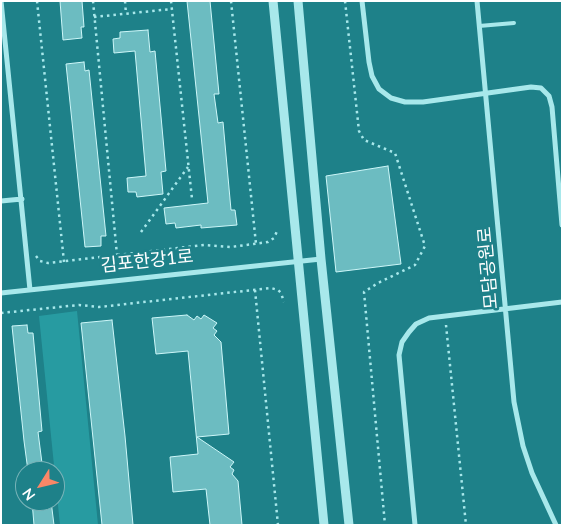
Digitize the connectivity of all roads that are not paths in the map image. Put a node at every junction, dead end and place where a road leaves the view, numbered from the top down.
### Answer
1 (1, 1) edge
2 (273, 1) edge
3 (298, 1) edge
4 (362, 1) edge
5 (477, 1) edge
6 (514, 23) dead end
7 (479, 26) junction
8 (486, 94) junction
9 (22, 199) junction
10 (1, 201) edge
11 (562, 225) edge
12 (321, 259) junction
13 (297, 261) junction
14 (30, 290) junction
15 (1, 293) edge
16 (562, 302) edge
17 (505, 310) junction
18 (324, 525) edge
19 (349, 525) edge
20 (415, 525) edge
21 (556, 525) edge

1 - 9 street
2 - 13 street
3 - 12 street
4 - 8 street
5 - 7 street, 모담공원로
6 - 7 lane
7 - 8 street, 모담공원로
8 - 11 street
8 - 17 street, 모담공원로
9 - 10 street
9 - 14 street
12 - 13 street, 김포한강1로
12 - 19 street
13 - 14 street, 김포한강1로
13 - 18 street
14 - 15 street, 김포한강1로
16 - 17 street
17 - 20 street
17 - 21 street, 모담공원로

